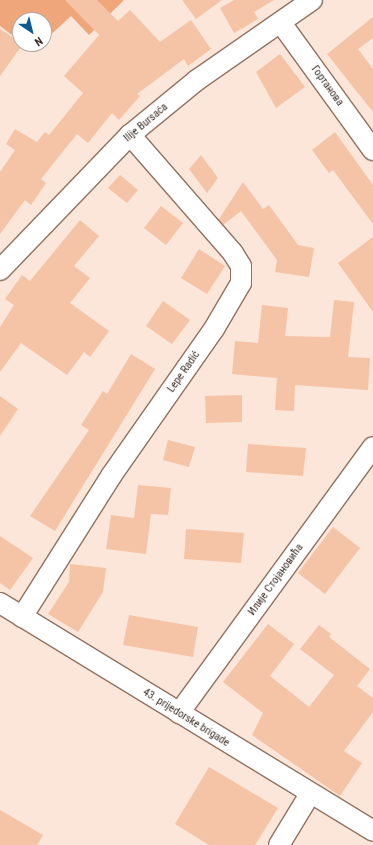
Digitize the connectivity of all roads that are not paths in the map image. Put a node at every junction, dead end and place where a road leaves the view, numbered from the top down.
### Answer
1 (312, 0) edge
2 (281, 23) junction
3 (130, 135) junction
4 (373, 150) edge
5 (0, 270) edge
6 (373, 447) edge
7 (0, 604) edge
8 (22, 617) junction
9 (179, 713) junction
10 (310, 794) junction
11 (373, 831) edge
12 (279, 845) edge

1 - 2 street, Ilije Bursaća
2 - 3 street, Ilije Bursaća
2 - 4 street, Гортанова
3 - 5 street, Ilije Bursaća
3 - 8 street, Lepe Radić
6 - 9 street, Илије Стојановића
7 - 8 street, 43. prijedorske brigade
8 - 9 street, 43. prijedorske brigade
9 - 10 street, 43. prijedorske brigade
10 - 11 street, 43. prijedorske brigade
10 - 12 street

